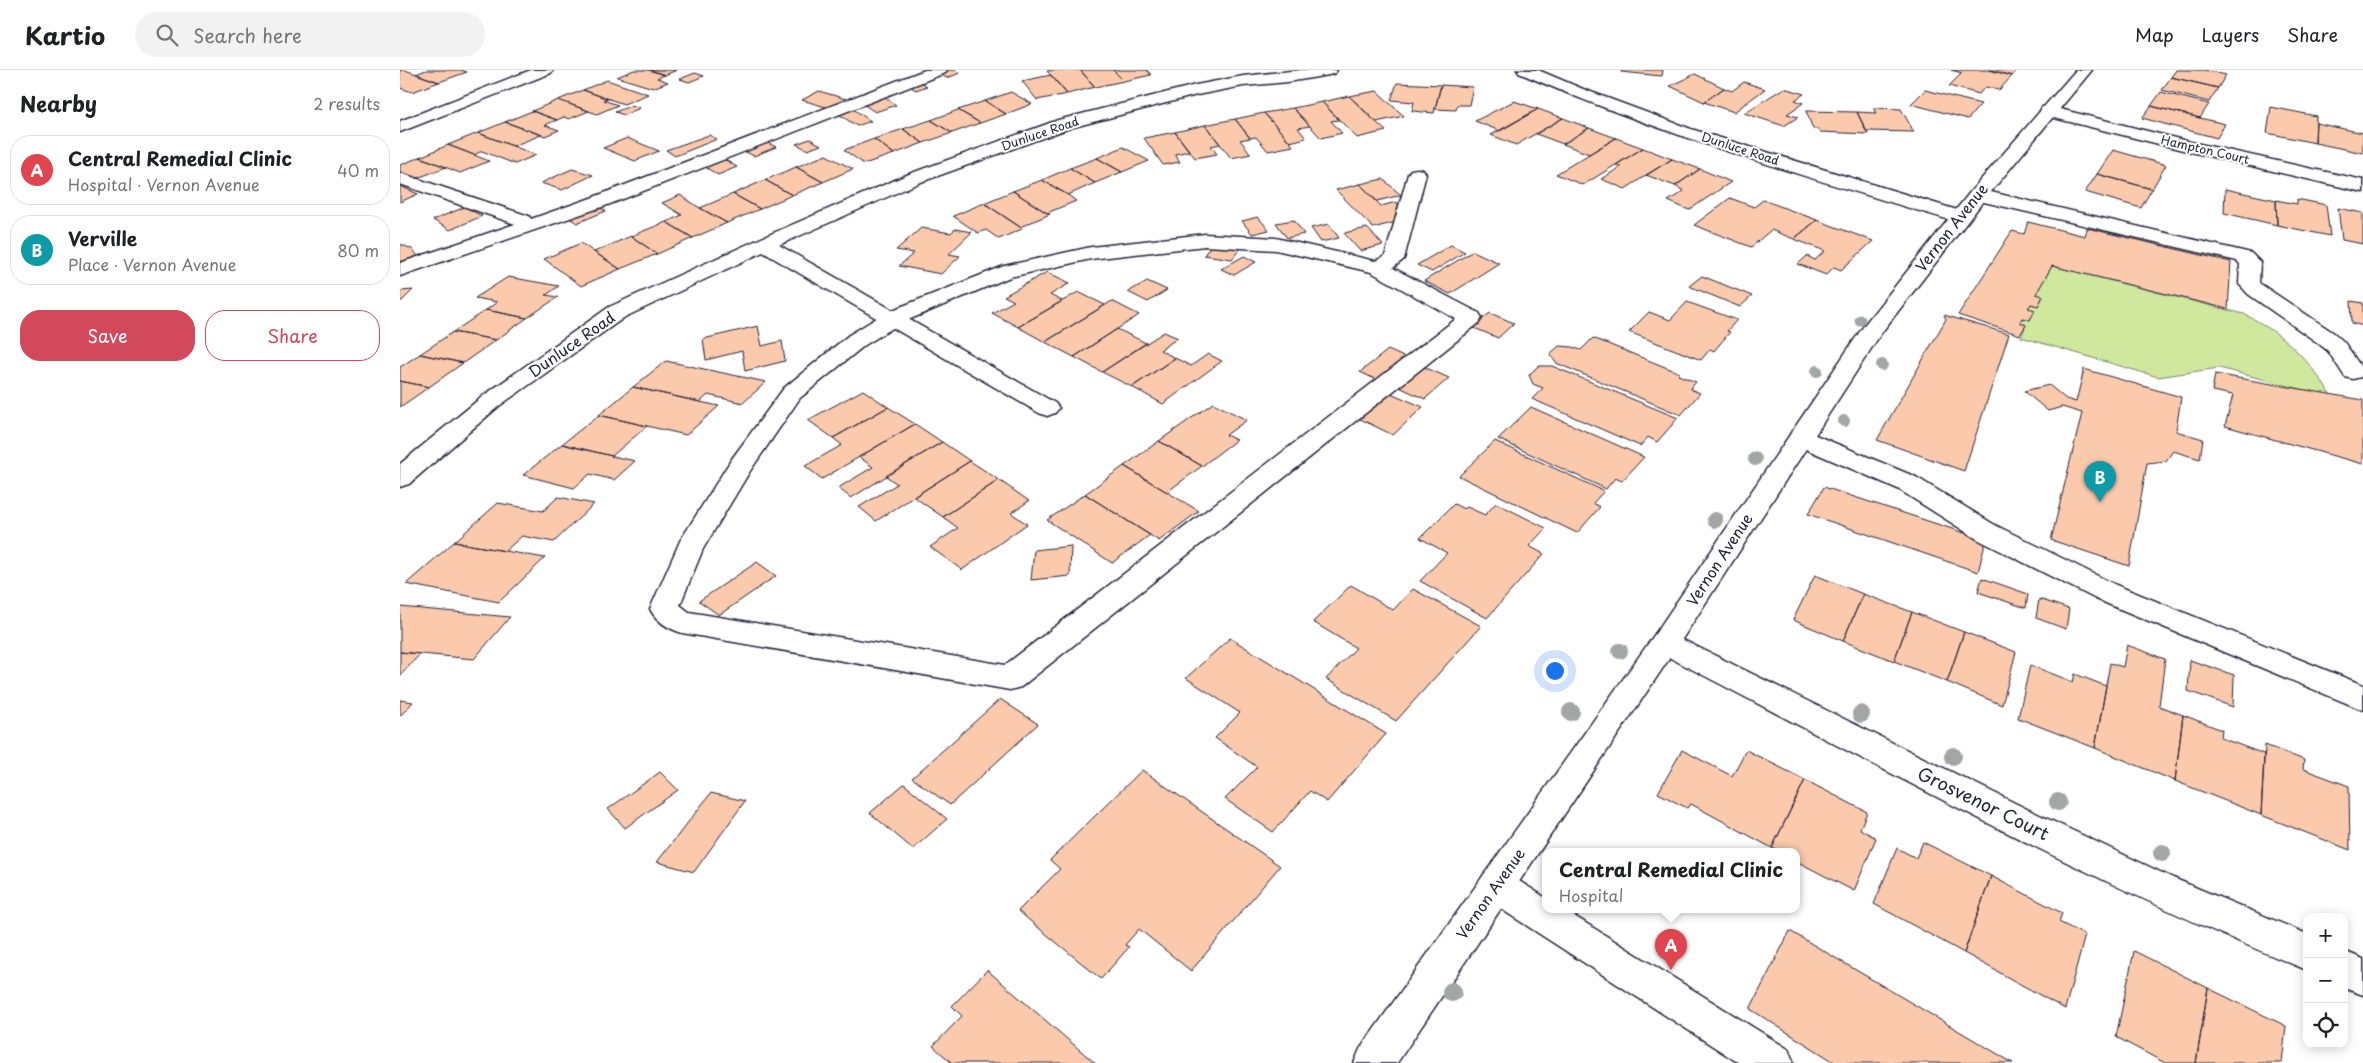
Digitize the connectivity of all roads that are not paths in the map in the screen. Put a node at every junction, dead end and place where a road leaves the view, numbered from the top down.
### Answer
1 (545, 70) edge
2 (939, 70) edge
3 (1329, 70) edge
4 (1525, 70) edge
5 (2084, 70) edge
6 (2048, 110) junction
7 (400, 127) edge
8 (725, 145) dead end
9 (1417, 174) dead end
10 (400, 178) edge
11 (2363, 186) edge
12 (1978, 195) junction
13 (1960, 217) junction
14 (522, 220) junction
15 (764, 244) junction
16 (400, 264) edge
17 (1378, 268) junction
18 (400, 270) edge
19 (893, 318) junction
20 (2353, 372) dead end
21 (1047, 408) dead end
22 (1801, 437) junction
23 (400, 478) edge
24 (1665, 642) junction
25 (2363, 698) edge
26 (1496, 886) junction
27 (2303, 950) edge
28 (2348, 971) edge
29 (2363, 977) edge
30 (1374, 1063) edge
31 (1774, 1063) edge

1 - 7 street
2 - 18 street
3 - 15 street, Dunluce Road
4 - 13 street, Dunluce Road
5 - 6 street, Vernon Avenue
6 - 11 street, Hampton Court
6 - 12 street, Vernon Avenue
8 - 14 street
9 - 17 street
10 - 14 street
12 - 13 street, Vernon Avenue
12 - 20 street
13 - 22 street, Vernon Avenue
14 - 16 street
15 - 19 street
15 - 23 street, Dunluce Road
17 - 19 street
17 - 19 street
19 - 21 street
22 - 24 street, Vernon Avenue
22 - 25 street
24 - 26 street, Vernon Avenue
24 - 27 street, Grosvenor Court
26 - 30 street, Vernon Avenue
26 - 31 street
28 - 29 street

